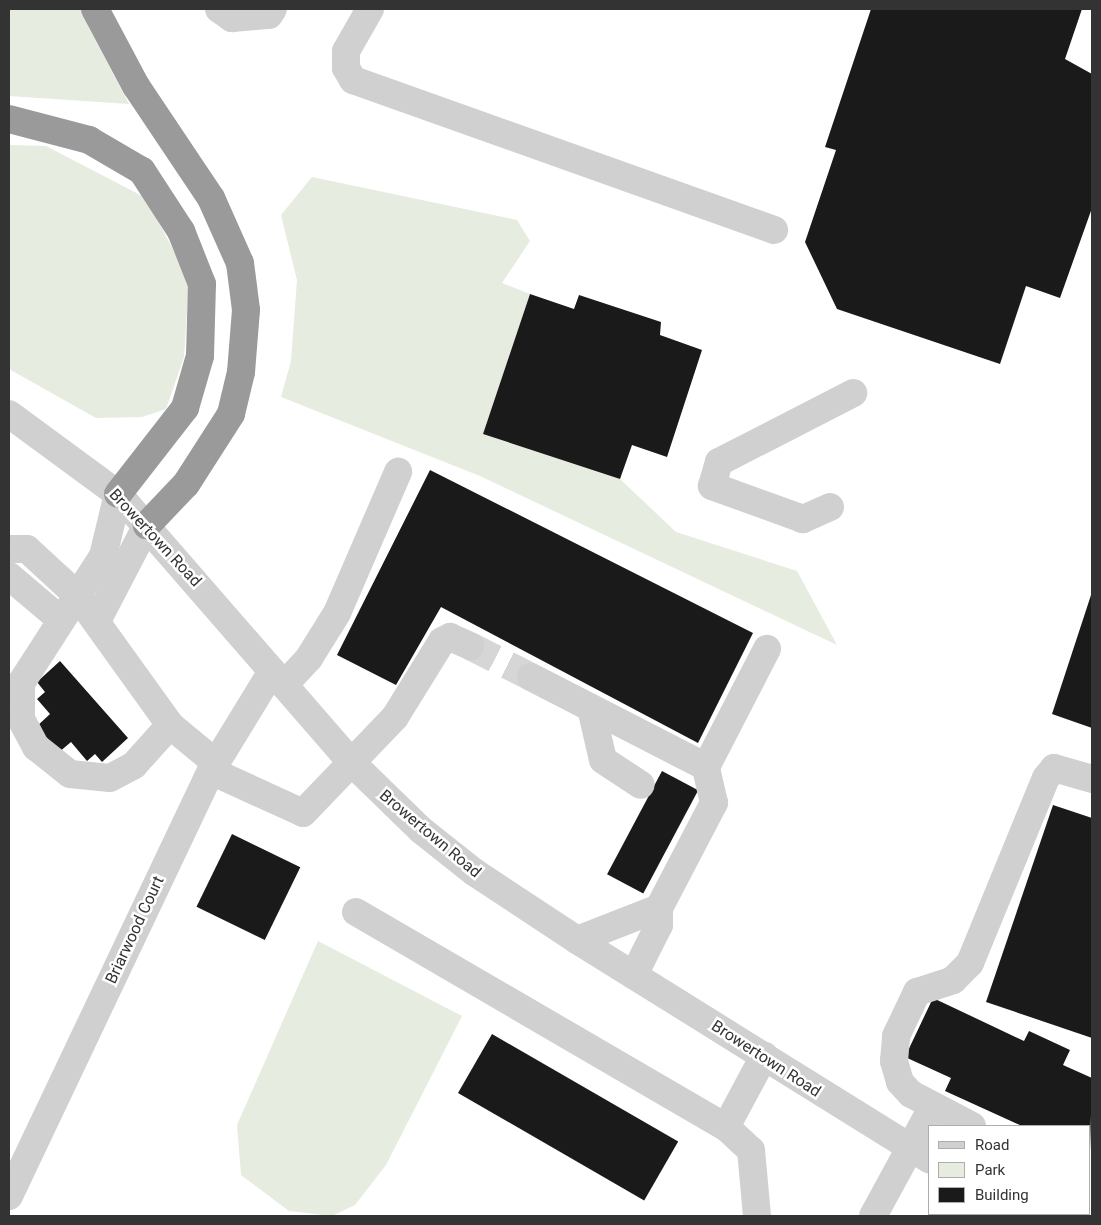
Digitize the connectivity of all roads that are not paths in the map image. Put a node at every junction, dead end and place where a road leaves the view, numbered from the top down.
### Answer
1 (95, 9) edge
2 (219, 9) edge
3 (273, 9) edge
4 (370, 9) edge
5 (9, 119) edge
6 (774, 230) dead end
7 (852, 393) dead end
8 (9, 414) edge
9 (398, 472) dead end
10 (118, 494) junction
11 (830, 507) dead end
12 (147, 525) junction
13 (9, 549) edge
14 (9, 576) edge
15 (76, 594) junction
16 (61, 620) junction
17 (97, 621) junction
18 (470, 646) tunnel mouth
19 (767, 649) dead end
20 (531, 677) tunnel mouth
21 (278, 678) junction
22 (591, 708) junction
23 (170, 725) junction
24 (350, 761) junction
25 (214, 767) junction
26 (706, 767) junction
27 (1092, 779) edge
28 (641, 785) dead end
29 (659, 908) junction
30 (356, 912) dead end
31 (577, 940) junction
32 (634, 975) junction
33 (764, 1056) junction
34 (933, 1106) junction
35 (970, 1125) edge
36 (726, 1127) junction
37 (919, 1155) edge
38 (9, 1196) edge
39 (878, 1214) edge
40 (757, 1216) edge

1 - 12 highway
2 - 3 street
4 - 6 street
5 - 10 highway
7 - 11 street
8 - 10 street, Browertown Road
9 - 21 street, Briarwood Court
10 - 12 street, Browertown Road
10 - 15 street
12 - 17 street
12 - 21 street, Browertown Road
13 - 15 street
14 - 16 street
15 - 16 street
15 - 17 street
16 - 23 street
17 - 23 street
18 - 24 street
19 - 26 street
20 - 22 street
21 - 24 street, Browertown Road
21 - 25 street, Briarwood Court
22 - 26 street
22 - 28 street
23 - 25 street
24 - 25 street
24 - 31 street, Browertown Road
25 - 38 street, Briarwood Court
26 - 29 street
27 - 34 street
29 - 31 street
29 - 32 street
30 - 36 street
31 - 32 street, Browertown Road
32 - 33 street, Browertown Road
33 - 36 street
33 - 37 street, Browertown Road
34 - 35 street
34 - 37 street
36 - 40 street
37 - 39 street

